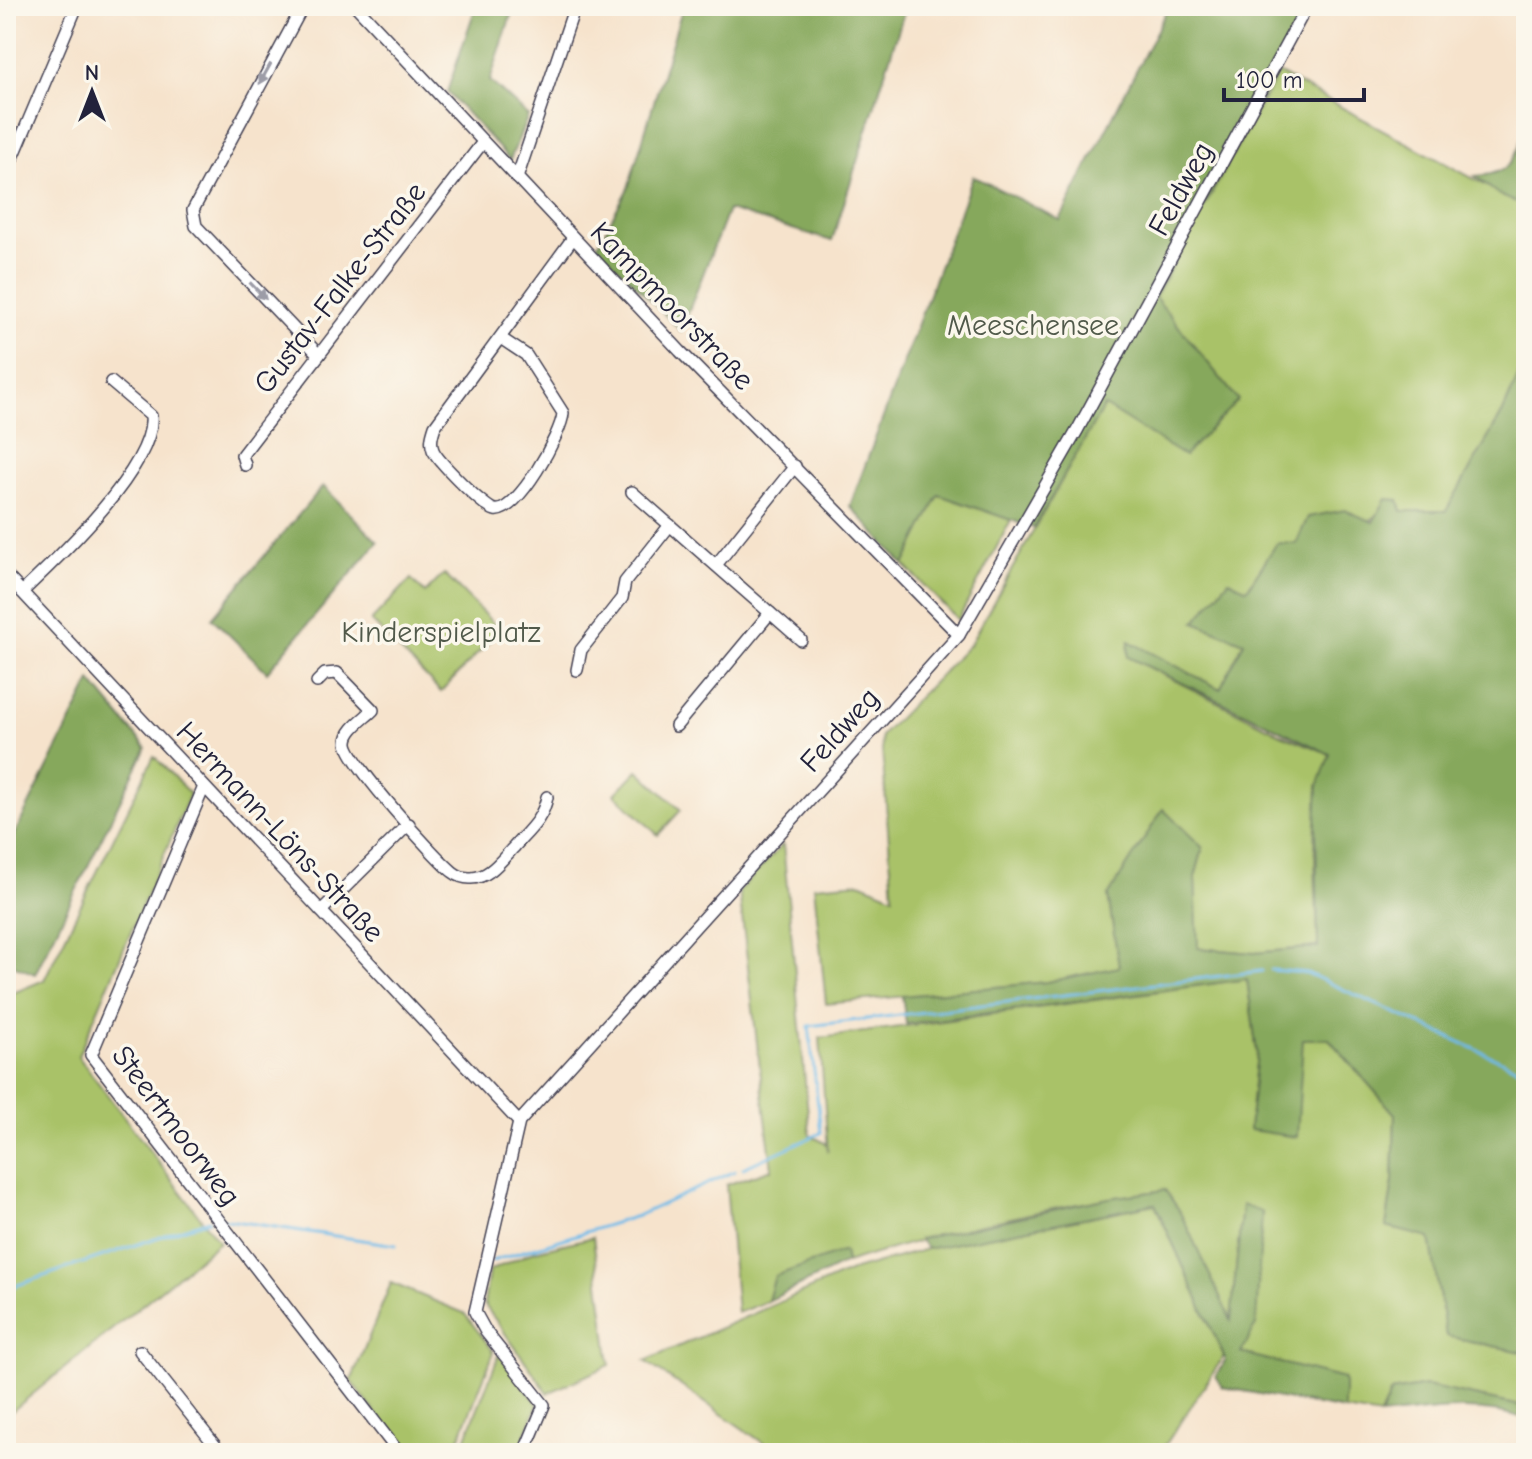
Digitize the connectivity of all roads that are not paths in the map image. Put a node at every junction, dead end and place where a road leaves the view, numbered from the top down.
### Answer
1 (77, 6) edge
2 (303, 6) edge
3 (356, 6) edge
4 (575, 6) edge
5 (1307, 6) edge
6 (483, 142) junction
7 (6, 174) edge
8 (517, 178) junction
9 (573, 238) junction
10 (502, 339) junction
11 (319, 355) junction
12 (111, 382) dead end
13 (245, 465) dead end
14 (795, 466) junction
15 (632, 492) dead end
16 (670, 525) junction
17 (716, 565) junction
18 (6, 575) edge
19 (22, 592) junction
20 (770, 613) junction
21 (959, 635) junction
22 (801, 640) dead end
23 (577, 670) dead end
24 (317, 682) dead end
25 (676, 726) dead end
26 (203, 789) junction
27 (547, 797) dead end
28 (409, 824) junction
29 (321, 911) junction
30 (519, 1122) junction
31 (140, 1351) dead end
32 (221, 1453) edge
33 (399, 1453) edge
34 (524, 1453) edge

1 - 7 street
2 -> 11 street
3 - 6 street, Kampmoorstraße
4 - 8 street
5 - 21 street, Feldweg
6 - 8 street, Kampmoorstraße
6 - 11 street, Gustav-Falke-Straße
8 - 9 street, Kampmoorstraße
9 - 10 street
9 - 14 street, Kampmoorstraße
10 - 10 street
11 - 13 street, Gustav-Falke-Straße
12 - 19 street
14 - 17 street
14 - 21 street, Kampmoorstraße
15 - 16 street
16 - 17 street
16 - 23 street
17 - 20 street
18 - 19 street, Hermann-Löns-Straße
19 - 26 street, Hermann-Löns-Straße
20 - 22 street
20 - 25 street
21 - 30 street, Feldweg
24 - 28 street
26 - 29 street, Hermann-Löns-Straße
26 - 33 street, Steertmoorweg
27 - 28 street
28 - 29 street
29 - 30 street, Hermann-Löns-Straße
30 - 34 street, Feldweg
31 - 32 street

